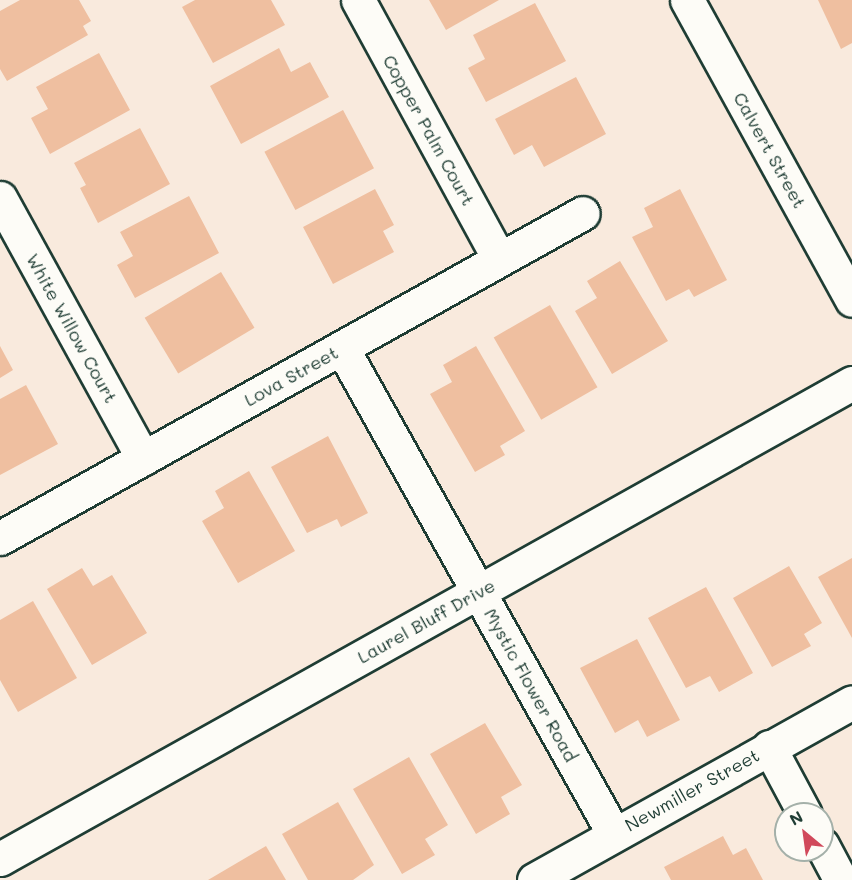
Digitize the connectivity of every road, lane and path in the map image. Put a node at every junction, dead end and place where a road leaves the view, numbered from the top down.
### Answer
1 (358, 0) edge
2 (687, 0) edge
3 (0, 198) edge
4 (583, 213) dead end
5 (499, 259) junction
6 (852, 300) edge
7 (342, 348) junction
8 (852, 383) edge
9 (143, 458) junction
10 (0, 538) edge
11 (478, 592) junction
12 (852, 702) edge
13 (769, 747) junction
14 (799, 802) edge
15 (614, 834) junction
16 (0, 859) edge
17 (832, 862) edge
18 (534, 880) edge
19 (841, 880) edge

1 - 5 street, Copper Palm Court
2 - 6 street, Calvert Street
3 - 9 street, White Willow Court
4 - 5 street, Lova Street
5 - 7 street, Lova Street
7 - 9 street, Lova Street
7 - 11 street, Mystic Flower Road
8 - 11 street, Laurel Bluff Drive
9 - 10 street, Lova Street
11 - 15 street, Mystic Flower Road
11 - 16 street, Laurel Bluff Drive
12 - 13 street, Newmiller Street
13 - 14 street
13 - 15 street, Newmiller Street
15 - 18 street, Newmiller Street
17 - 19 street

